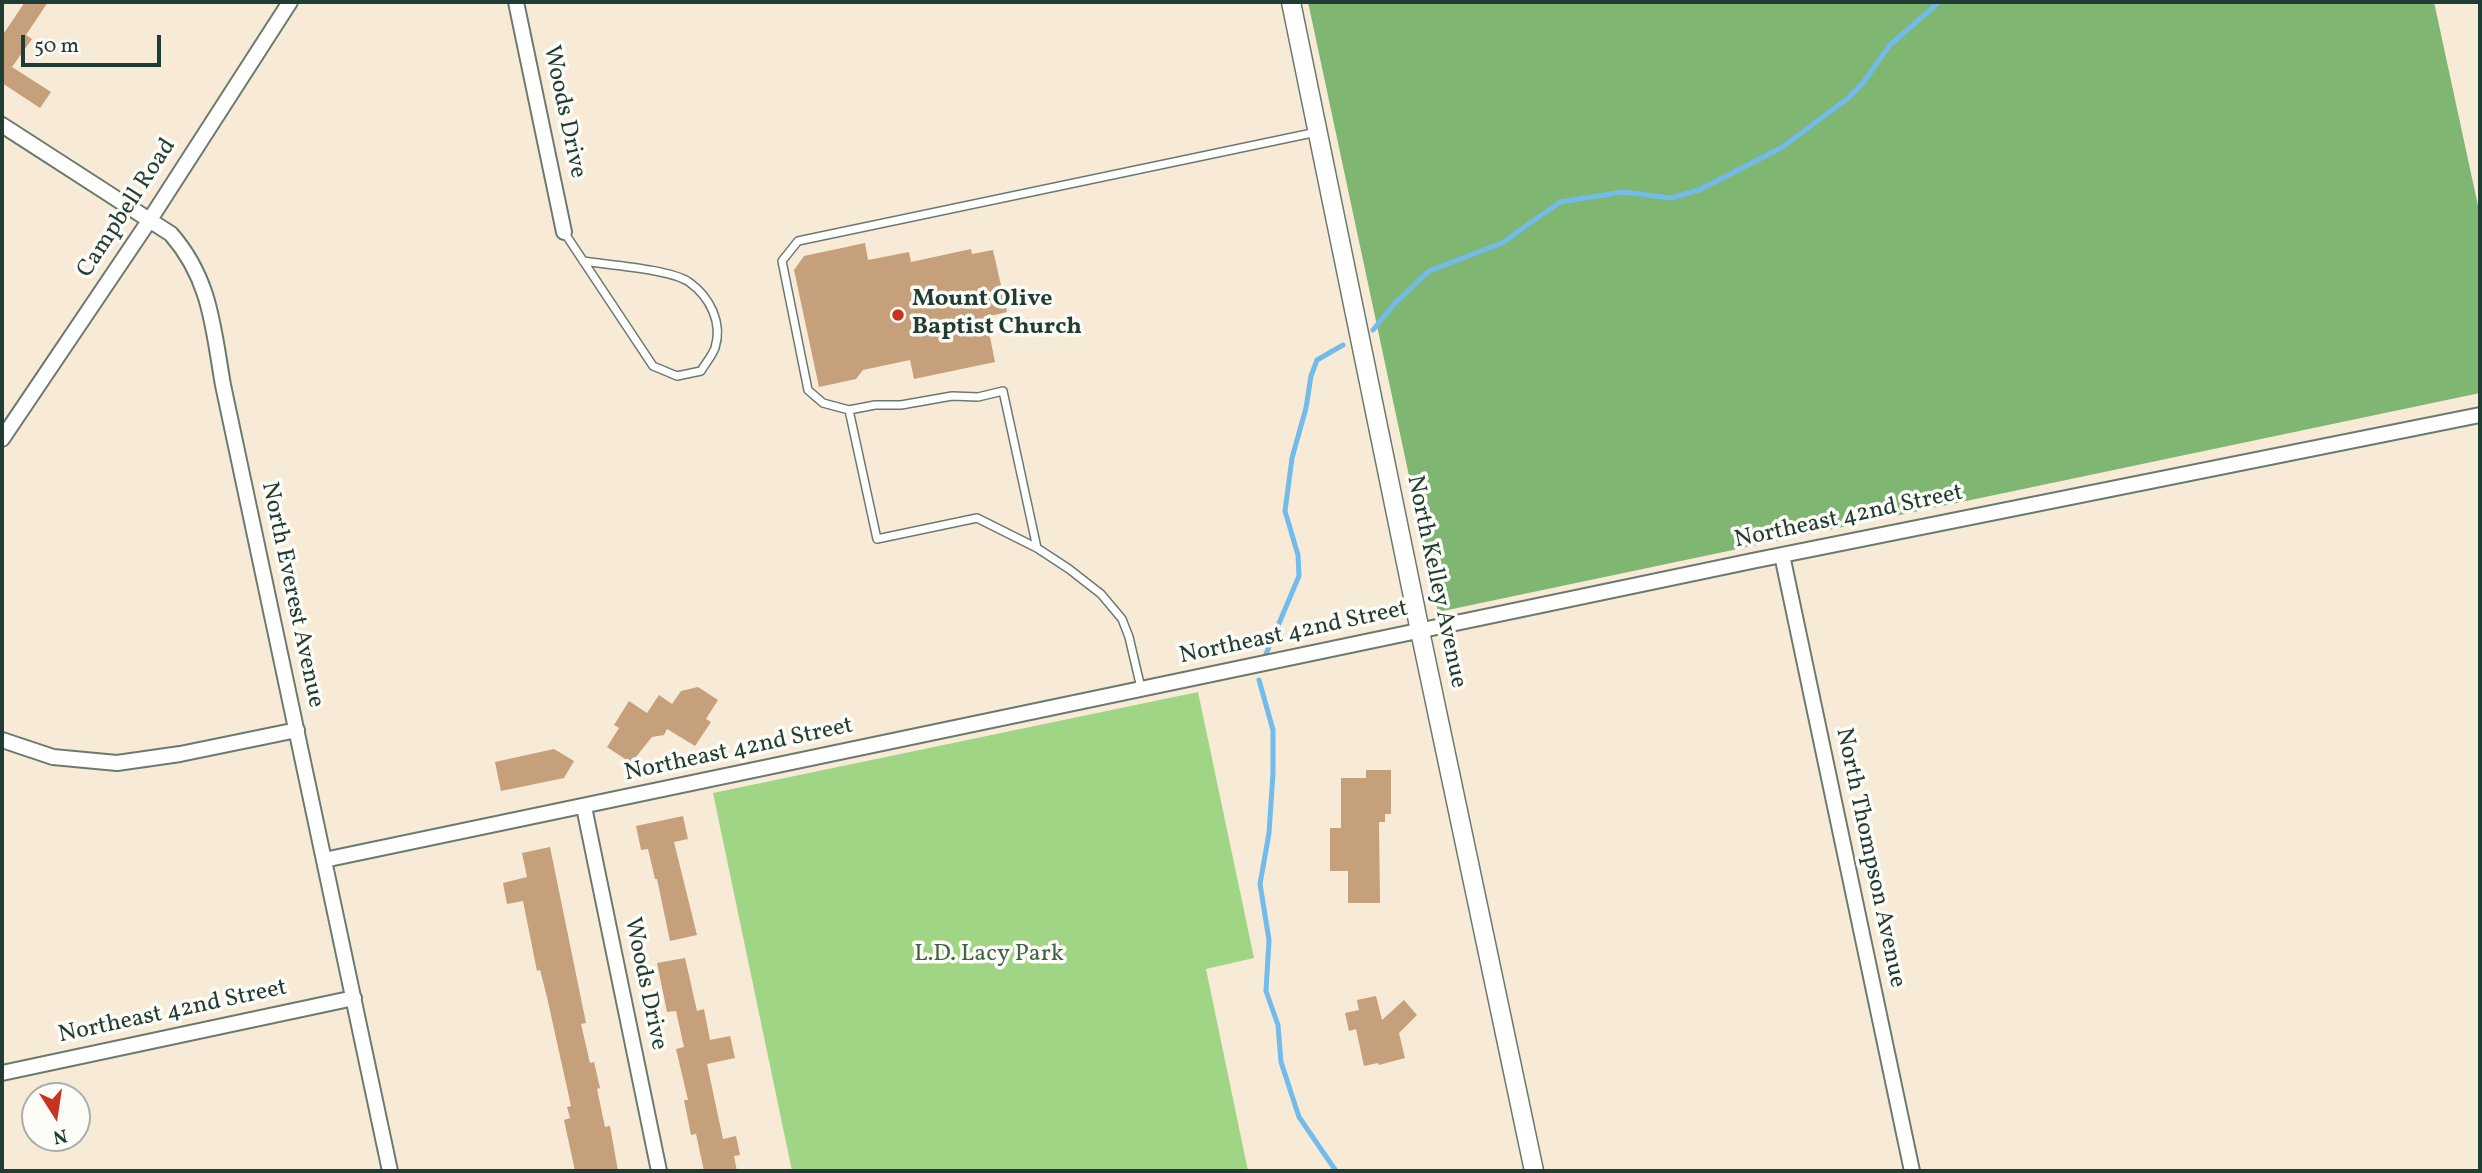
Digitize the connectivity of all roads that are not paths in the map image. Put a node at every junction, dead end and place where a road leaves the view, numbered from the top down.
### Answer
1 (290, 2) edge
2 (516, 2) edge
3 (1291, 2) edge
4 (2, 125) edge
5 (1318, 132) junction
6 (149, 220) junction
7 (565, 232) joint
8 (583, 261) junction
9 (849, 410) junction
10 (2480, 415) edge
11 (2, 439) edge
12 (1037, 548) junction
13 (1782, 555) junction
14 (1420, 631) junction
15 (1141, 690) junction
16 (297, 730) junction
17 (2, 740) edge
18 (584, 807) junction
19 (324, 860) junction
20 (354, 998) junction
21 (2, 1073) edge
22 (390, 1171) edge
23 (659, 1171) edge
24 (1534, 1171) edge
25 (1912, 1171) edge

1 - 6 street, Campbell Road
2 - 7 street, Woods Drive
3 - 5 street, North Kelley Avenue
4 - 6 street, North Everest Avenue
5 - 9 lane
5 - 14 street, North Kelley Avenue
6 - 11 street, Campbell Road
6 - 16 street, North Everest Avenue
7 - 8 lane
8 - 8 lane
9 - 12 lane
9 - 12 lane
10 - 13 street, Northeast 42nd Street
12 - 15 lane
13 - 14 street, Northeast 42nd Street
13 - 25 street, North Thompson Avenue
14 - 15 street, Northeast 42nd Street
14 - 24 street, North Kelley Avenue
15 - 18 street, Northeast 42nd Street
16 - 17 street
16 - 19 street, North Everest Avenue
18 - 19 street, Northeast 42nd Street
18 - 23 street, Woods Drive
19 - 20 street, North Everest Avenue
20 - 21 street, Northeast 42nd Street
20 - 22 street, North Everest Avenue

